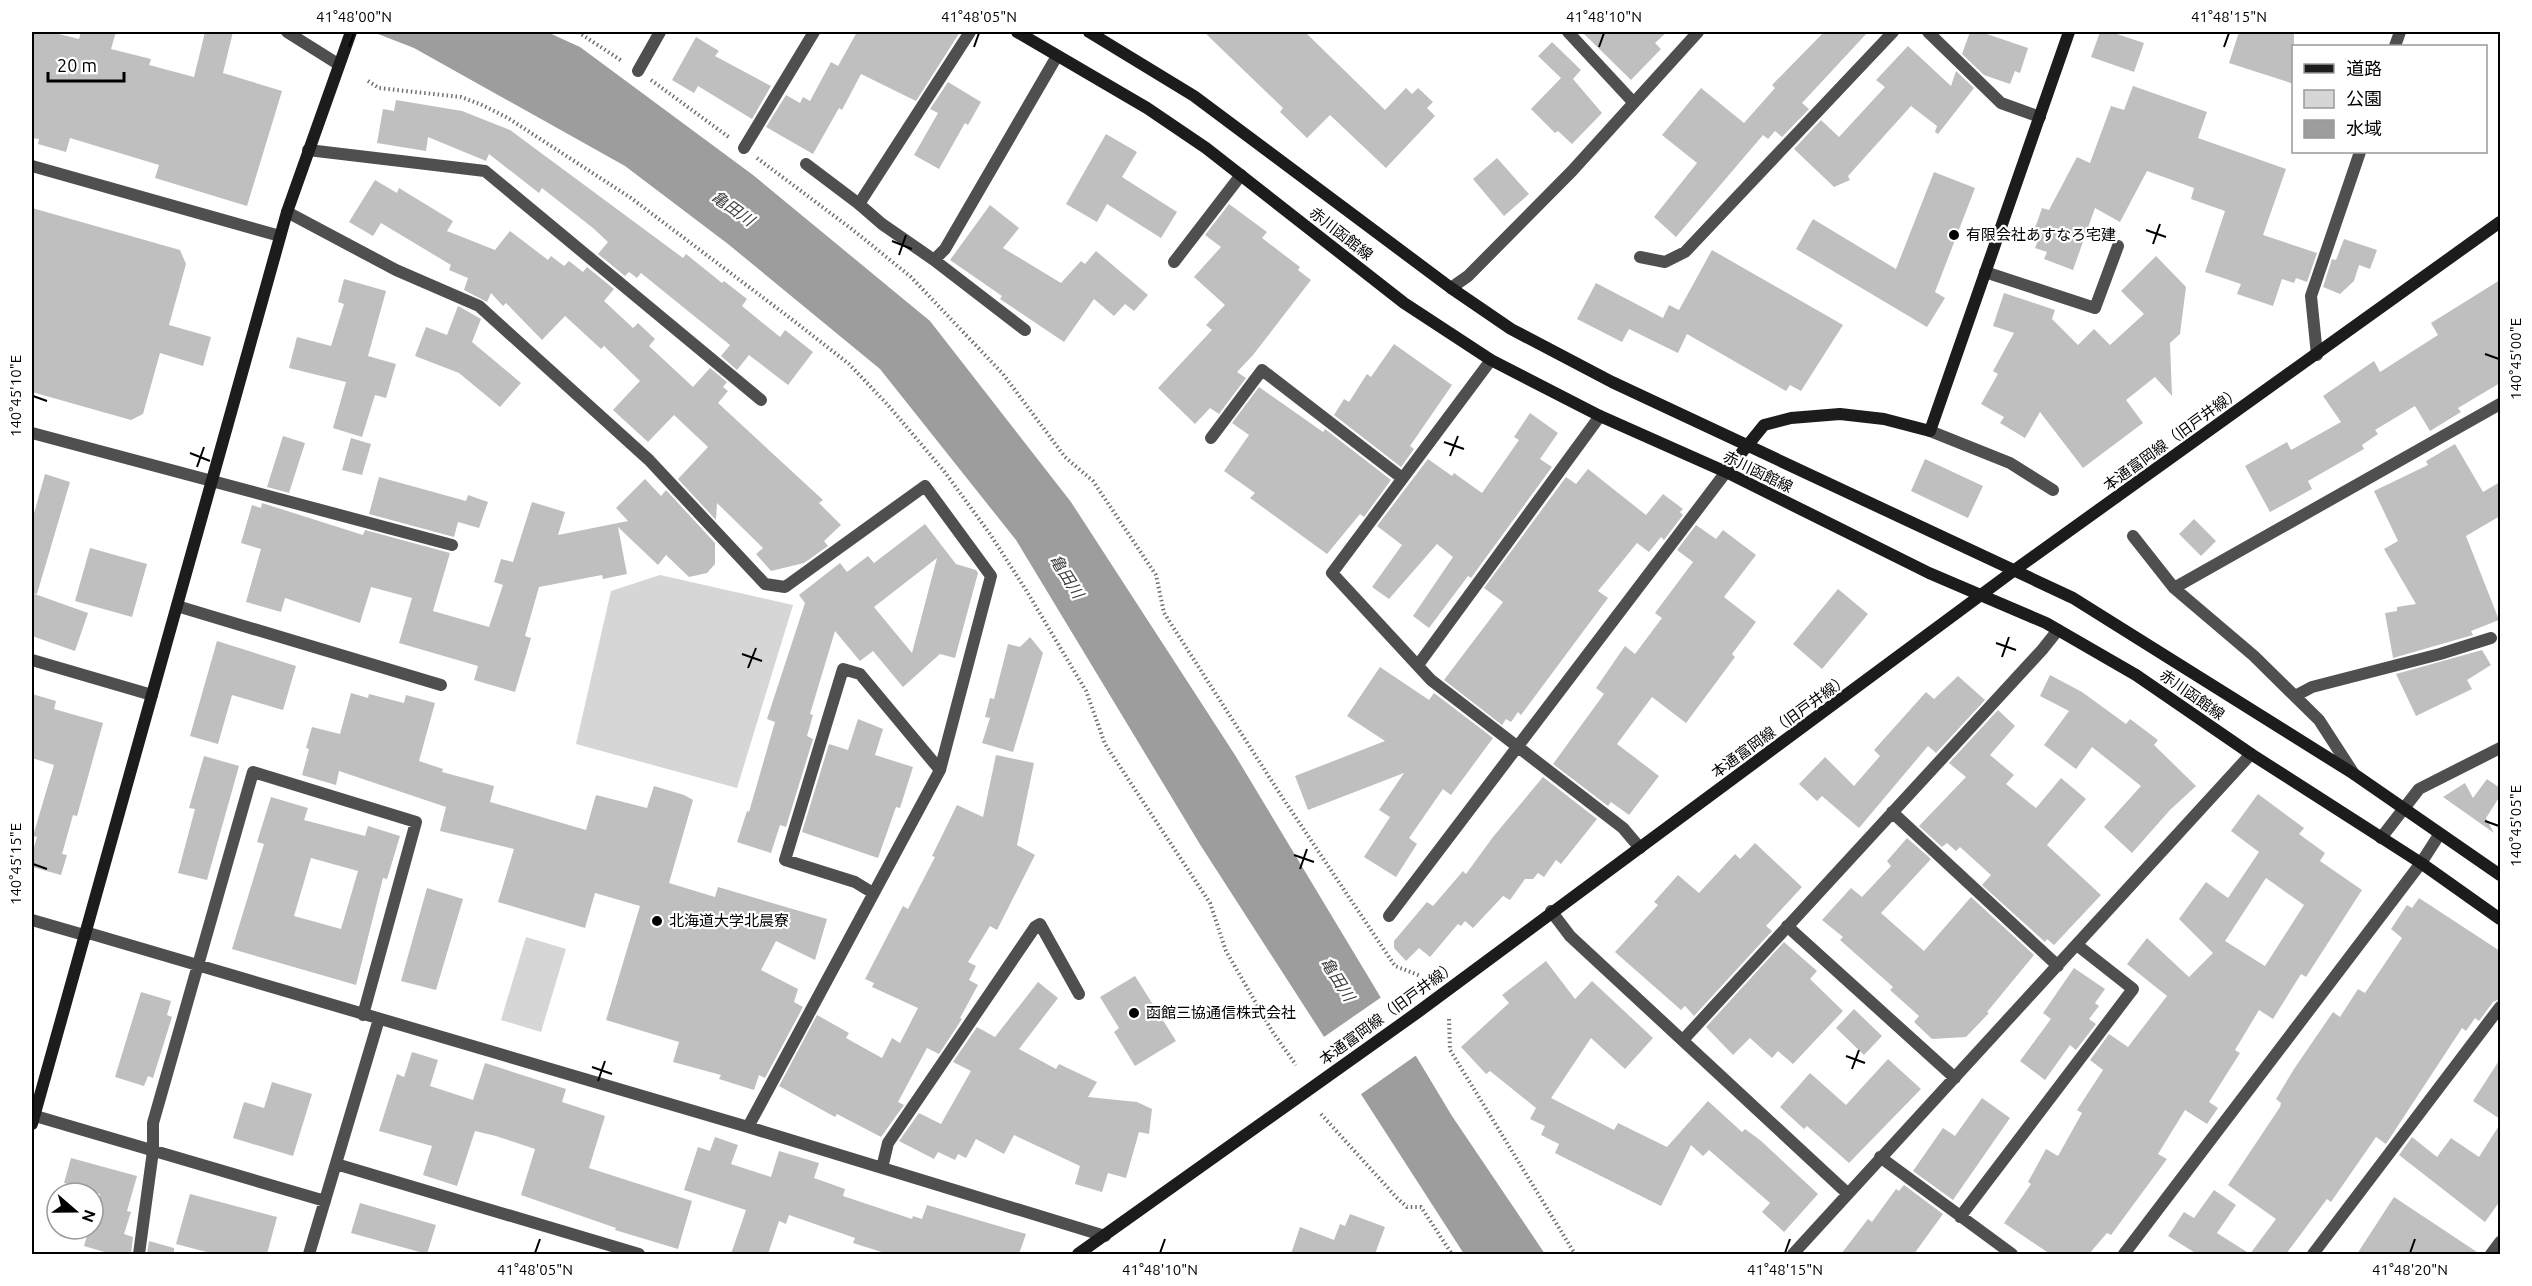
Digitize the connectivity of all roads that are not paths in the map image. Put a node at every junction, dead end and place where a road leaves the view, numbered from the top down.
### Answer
1 (287, 32) edge
2 (351, 32) edge
3 (660, 32) edge
4 (814, 32) edge
5 (970, 32) edge
6 (1017, 32) edge
7 (1089, 32) edge
8 (1568, 32) edge
9 (1698, 32) edge
10 (1893, 32) edge
11 (1928, 32) edge
12 (2069, 32) edge
13 (1057, 56) junction
14 (340, 59) junction
15 (638, 71) road end
16 (1633, 102) junction
17 (2040, 117) junction
18 (744, 148) road end
19 (308, 150) junction
20 (2360, 153) edge
21 (806, 164) dead end
22 (32, 166) edge
23 (1241, 175) junction
24 (859, 204) junction
25 (287, 213) junction
26 (2500, 222) edge
27 (280, 236) junction
28 (2118, 246) dead end
29 (1640, 256) dead end
30 (934, 260) junction
31 (1174, 262) dead end
32 (1984, 272) junction
33 (1451, 288) junction
34 (1025, 330) dead end
35 (2318, 354) junction
36 (1491, 360) junction
37 (761, 400) dead end
38 (2500, 404) edge
39 (1600, 416) junction
40 (1930, 431) junction
41 (32, 433) edge
42 (1211, 438) dead end
43 (1748, 443) junction
44 (1726, 472) junction
45 (1402, 478) junction
46 (211, 483) junction
47 (2052, 490) dead end
48 (2133, 536) dead end
49 (453, 545) dead end
50 (2016, 569) junction
51 (2174, 588) junction
52 (1982, 596) junction
53 (177, 606) junction
54 (2058, 630) junction
55 (2491, 638) dead end
56 (32, 660) edge
57 (1418, 665) junction
58 (441, 685) dead end
59 (152, 695) junction
60 (2295, 696) junction
61 (1516, 747) junction
62 (2500, 748) edge
63 (2251, 754) junction
64 (940, 770) junction
65 (2354, 774) junction
66 (2403, 809) junction
67 (1892, 812) junction
68 (2439, 835) junction
69 (2381, 838) junction
70 (1640, 848) junction
71 (2421, 863) junction
72 (2500, 875) edge
73 (873, 893) junction
74 (1551, 910) junction
75 (1389, 916) dead end
76 (2500, 919) edge
77 (32, 920) edge
78 (1786, 926) junction
79 (85, 934) junction
80 (2077, 945) junction
81 (2058, 966) junction
82 (200, 967) junction
83 (1079, 994) dead end
84 (2500, 1007) edge
85 (363, 1014) junction
86 (379, 1019) junction
87 (1683, 1040) junction
88 (1955, 1078) junction
89 (32, 1118) edge
90 (748, 1127) junction
91 (153, 1151) junction
92 (1880, 1157) junction
93 (336, 1164) junction
94 (882, 1168) junction
95 (1847, 1193) junction
96 (325, 1201) junction
97 (1960, 1217) junction
98 (1105, 1236) junction
99 (2500, 1242) edge
100 (139, 1254) edge
101 (309, 1254) edge
102 (639, 1254) edge
103 (1078, 1254) edge
104 (1792, 1254) edge
105 (2012, 1254) edge
106 (2124, 1254) edge
107 (2313, 1254) edge
108 (2491, 1254) edge

1 - 14 street
2 - 14 street
3 - 15 street
4 - 18 street
5 - 24 street
6 - 13 street, 赤川函館線
7 - 33 street, 赤川函館線
8 - 16 street
9 - 16 street
10 - 29 street
11 - 17 street
12 - 17 street
13 - 23 street, 赤川函館線
13 - 30 street
14 - 19 street
16 - 33 street
17 - 32 street
19 - 25 street
19 - 37 street
20 - 35 street
21 - 24 street
22 - 27 street
23 - 31 street
23 - 36 street, 赤川函館線
24 - 30 street
25 - 27 street
25 - 64 street
26 - 35 street, 本通富岡線（旧戸井線）
27 - 46 street
28 - 32 street
30 - 34 street
32 - 40 street
33 - 43 street, 赤川函館線
35 - 50 street, 本通富岡線（旧戸井線）
36 - 39 street, 赤川函館線
36 - 45 street
38 - 51 street
39 - 44 street, 赤川函館線
39 - 57 street
40 - 43 street
40 - 47 street
41 - 46 street
42 - 45 street
43 - 44 street
43 - 50 street, 赤川函館線
44 - 52 street, 赤川函館線
44 - 61 street
45 - 57 street
46 - 49 street
46 - 53 street
48 - 51 street
50 - 52 street, 本通富岡線（旧戸井線）
50 - 65 street, 赤川函館線
51 - 60 street
52 - 54 street, 赤川函館線
52 - 70 street, 本通富岡線（旧戸井線）
53 - 58 street
53 - 59 street
54 - 63 street, 赤川函館線
54 - 67 street
55 - 60 street
56 - 59 street
57 - 61 street
59 - 79 street
60 - 65 street
61 - 70 street
61 - 75 street
62 - 66 street
63 - 69 street, 赤川函館線
63 - 80 street
64 - 73 street
64 - 73 street
65 - 66 street, 赤川函館線
66 - 68 street, 赤川函館線
66 - 69 street
67 - 78 street
67 - 81 street
68 - 71 street
68 - 72 street, 赤川函館線
69 - 71 street, 赤川函館線
70 - 74 street, 本通富岡線（旧戸井線）
71 - 76 street, 赤川函館線
71 - 106 street
73 - 90 street
74 - 87 street
74 - 98 street, 本通富岡線（旧戸井線）
77 - 79 street
78 - 87 street
78 - 88 street
79 - 82 street
79 - 89 street
80 - 81 street
80 - 97 street
81 - 88 street
82 - 85 street
82 - 85 street
82 - 91 street
83 - 94 street
84 - 107 street
85 - 86 street
86 - 90 street
86 - 93 street
87 - 95 street
88 - 92 street
89 - 91 street
90 - 94 street
91 - 96 street
91 - 100 street
92 - 95 street
92 - 97 street
93 - 96 street
93 - 102 street
94 - 98 street
95 - 104 street
96 - 101 street
97 - 105 street
98 - 103 street, 本通富岡線（旧戸井線）
99 - 108 street

